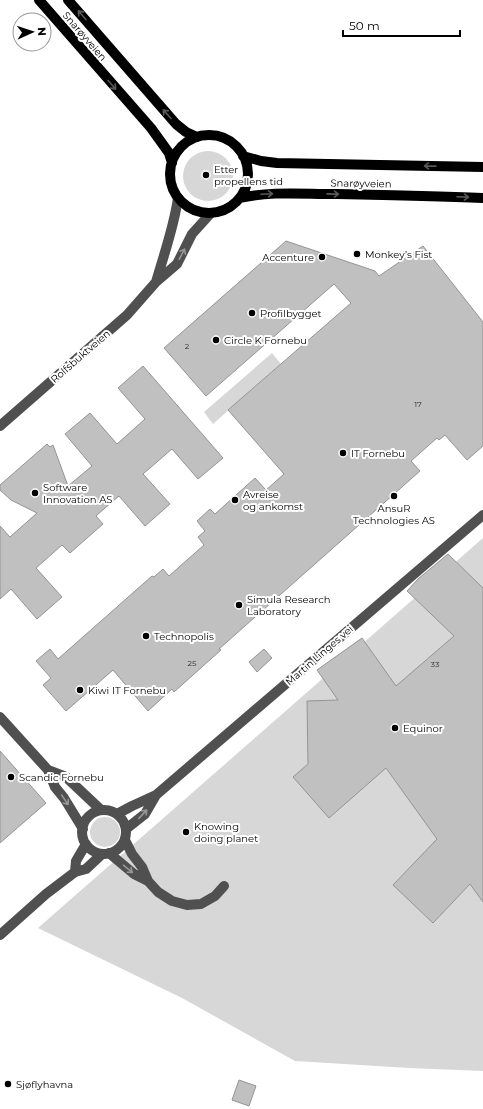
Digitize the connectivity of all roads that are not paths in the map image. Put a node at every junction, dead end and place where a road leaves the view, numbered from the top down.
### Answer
1 (39, 0) edge
2 (68, 0) edge
3 (197, 137) junction
4 (243, 156) junction
5 (172, 163) junction
6 (483, 167) edge
7 (178, 198) junction
8 (240, 198) junction
9 (483, 198) edge
10 (211, 213) junction
11 (156, 282) junction
12 (0, 426) edge
13 (483, 515) edge
14 (0, 717) edge
15 (48, 770) junction
16 (156, 795) junction
17 (101, 810) junction
18 (118, 814) junction
19 (83, 829) junction
20 (125, 835) junction
21 (86, 844) junction
22 (106, 854) junction
23 (74, 872) junction
24 (148, 882) junction
25 (224, 886) dead end
26 (0, 935) edge

1 -> 5 main road, Snarøyveien
3 -> 2 main road, Snarøyveien
3 - 4 main road
3 - 5 main road
6 -> 4 main road, Snarøyveien
4 - 8 main road
5 - 7 main road
7 - 10 main road
7 - 11 street, Rolfsbuktveien
8 -> 9 main road, Snarøyveien
8 - 10 main road
11 -> 10 street, Rolfsbuktveien
11 - 12 street, Rolfsbuktveien
13 - 16 street, Martin Linges vei
14 - 15 street
15 - 17 street
15 -> 19 street
16 - 18 street, Martin Linges vei
20 -> 16 street, Martin Linges vei
17 - 18 street
17 - 19 street
18 - 20 street
19 - 21 street
20 - 22 street
20 - 24 street
21 - 22 street
21 - 23 street
22 - 23 street
22 -> 24 street
23 - 26 street
24 - 25 street

